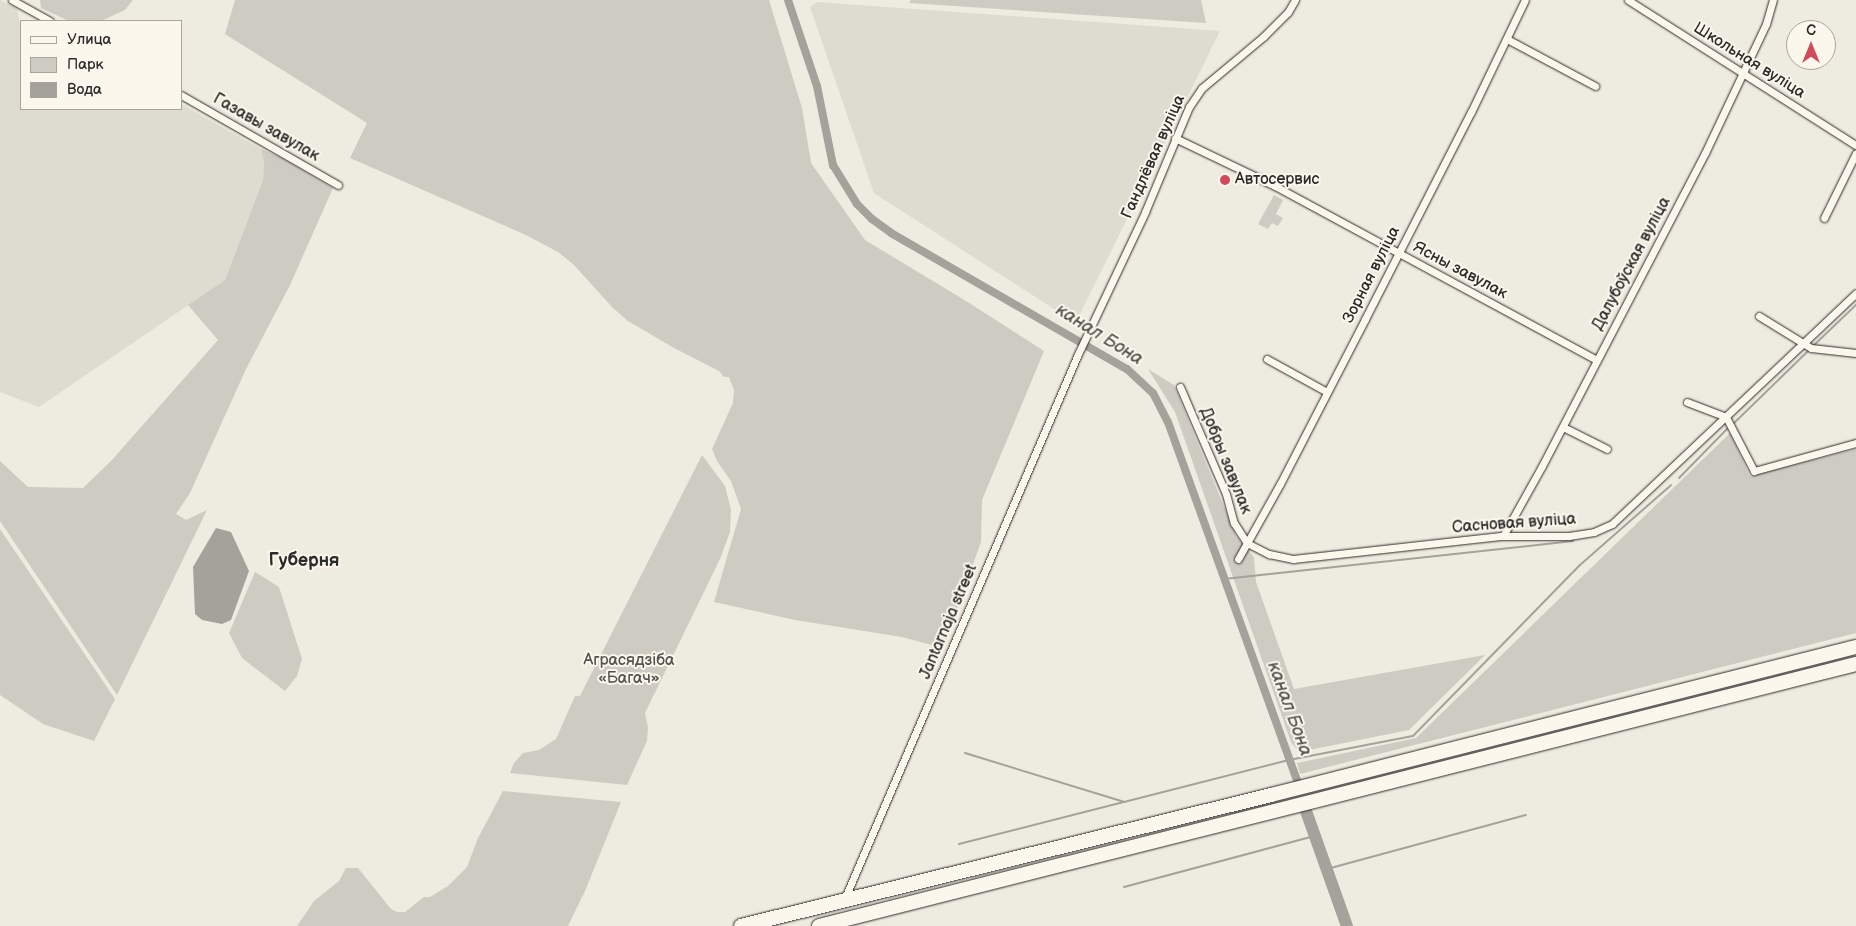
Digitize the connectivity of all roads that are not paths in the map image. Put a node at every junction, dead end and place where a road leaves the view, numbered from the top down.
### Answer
1 (12, 0) edge
2 (1295, 0) edge
3 (1525, 0) edge
4 (1628, 0) edge
5 (1773, 0) edge
6 (26, 3) edge
7 (49, 20) edge
8 (1507, 39) junction
9 (1742, 73) junction
10 (1595, 86) dead end
11 (182, 96) edge
12 (1176, 138) junction
13 (1856, 145) edge
14 (1856, 153) edge
15 (338, 185) dead end
16 (1824, 218) dead end
17 (1398, 254) junction
18 (1856, 293) edge
19 (1759, 316) dead end
20 (1856, 353) edge
21 (1078, 354) joint
22 (1267, 360) dead end
23 (1597, 360) junction
24 (1180, 387) dead end
25 (1327, 392) junction
26 (1687, 402) dead end
27 (1726, 417) junction
28 (1563, 426) junction
29 (1856, 443) edge
30 (1607, 449) dead end
31 (1502, 536) junction
32 (1247, 543) junction
33 (1238, 559) dead end
34 (1856, 647) edge
35 (1856, 664) edge
36 (844, 900) junction
37 (741, 926) edge
38 (819, 926) edge

1 - 6 street
2 - 12 street, Гандлёвая вуліца
3 - 8 street, Зорная вуліца
4 - 9 street, Школьная вуліца
5 - 9 street, Далубоўская вуліца
6 - 7 street
8 - 10 street
8 - 17 street, Зорная вуліца
9 - 13 street, Школьная вуліца
9 - 23 street, Далубоўская вуліца
11 - 15 street, Газавы завулак
12 - 17 street, Ясны завулак
12 - 21 street, Гандлёвая вуліца
14 - 16 street
17 - 23 street, Ясны завулак
17 - 25 street, Зорная вуліца
18 - 27 street, Сасновая вуліца
19 - 20 street
21 - 36 street, Jantarnaja street
22 - 25 street
23 - 28 street, Далубоўская вуліца
24 - 32 street, Добры завулак
25 - 32 street, Зорная вуліца
26 - 27 street
27 - 29 street
27 - 31 street, Сасновая вуліца
28 - 30 street
28 - 31 street, Далубоўская вуліца
31 - 32 street, Сасновая вуліца
32 - 33 street, Зорная вуліца
34 - 36 highway
35 - 38 highway
36 - 37 highway

